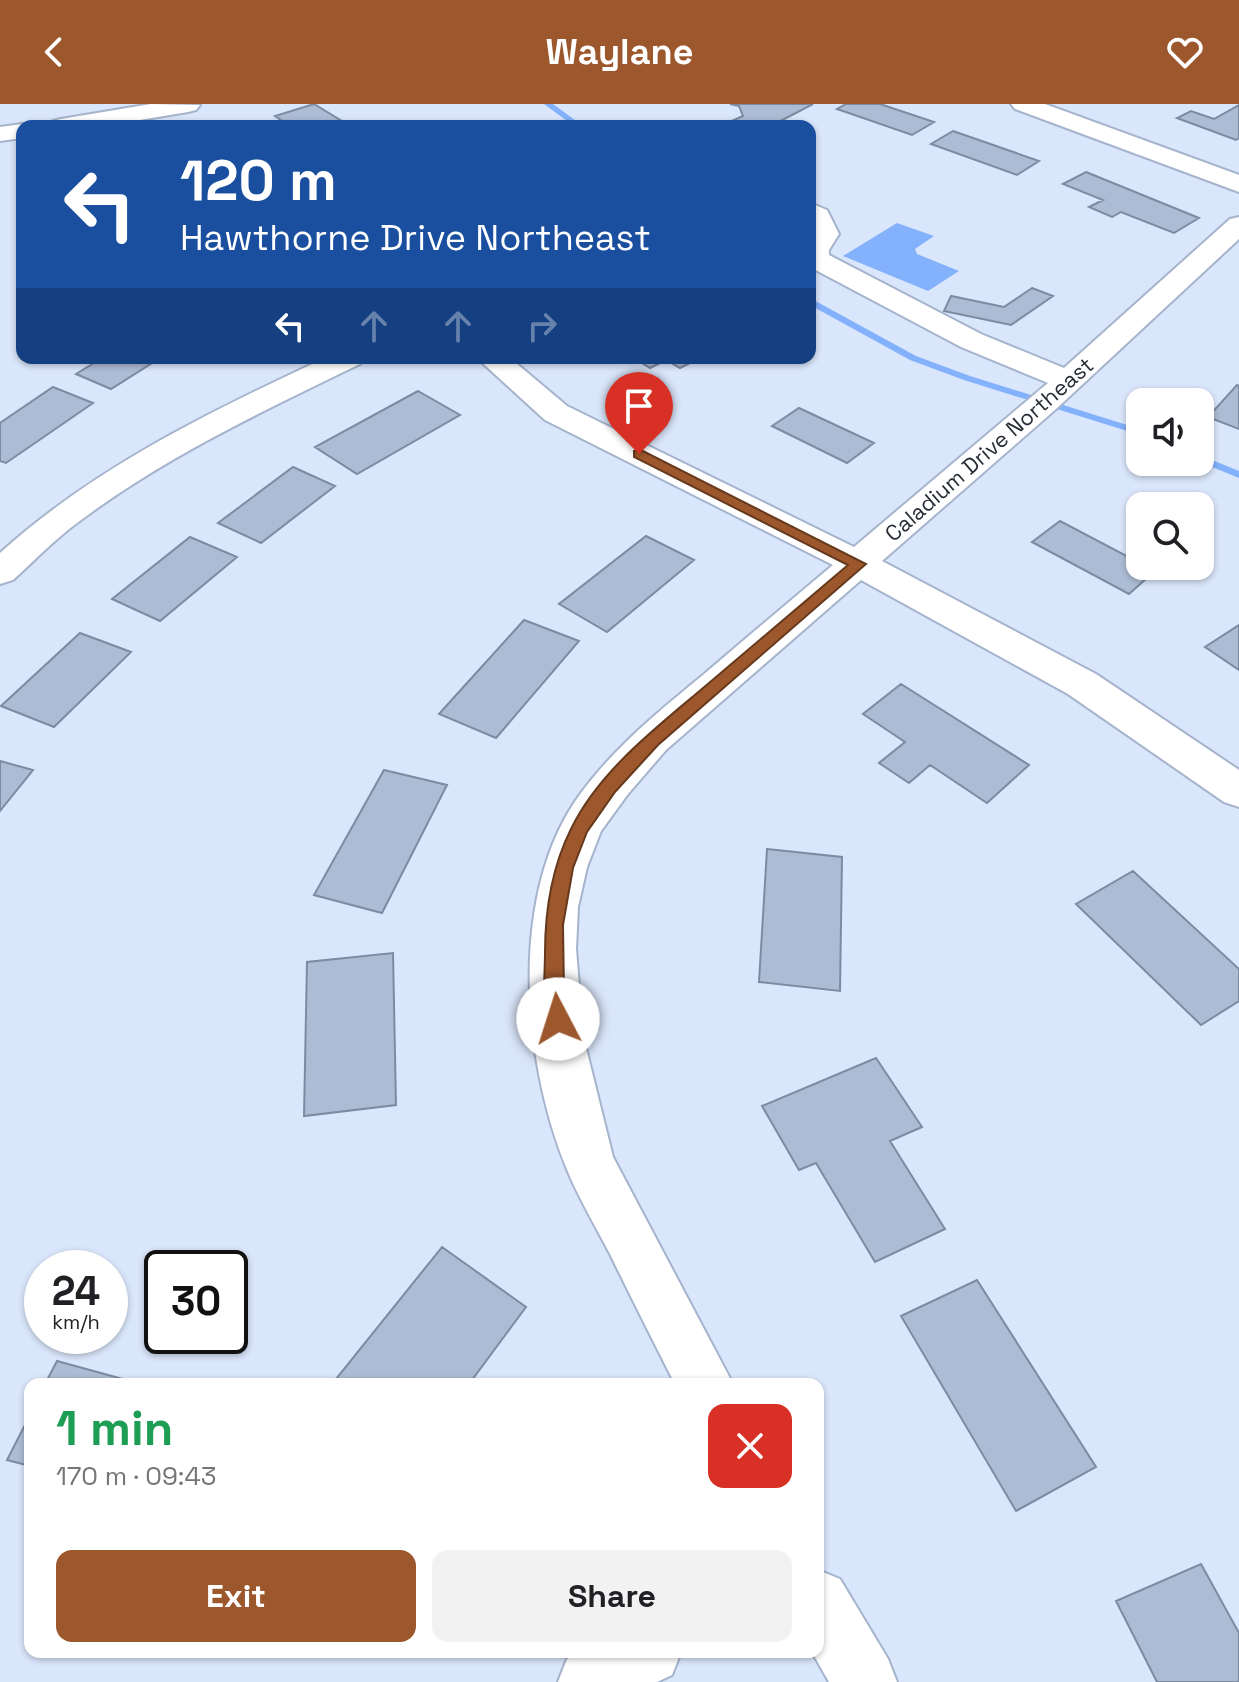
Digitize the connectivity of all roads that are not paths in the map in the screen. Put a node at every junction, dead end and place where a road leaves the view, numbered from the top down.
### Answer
1 (1023, 104) edge
2 (188, 105) edge
3 (1103, 110) dead end
4 (97, 120) edge
5 (202, 120) edge
6 (1080, 123) junction
7 (1239, 184) edge
8 (816, 215) edge
9 (1239, 225) edge
10 (816, 249) edge
11 (816, 260) edge
12 (336, 364) edge
13 (499, 364) edge
14 (1069, 380) junction
15 (859, 564) junction
16 (0, 572) edge
17 (1239, 791) edge
18 (702, 1378) edge
19 (824, 1611) edge
20 (637, 1658) edge
21 (590, 1682) edge
22 (865, 1682) edge

1 - 6 street
2 - 4 street
2 - 5 street
3 - 6 street
6 - 7 street
8 - 10 street
9 - 14 street, Caladium Drive Northeast
11 - 14 street
12 - 16 street
13 - 15 street
14 - 15 street, Caladium Drive Northeast
15 - 17 street
15 - 18 street, Caladium Drive Northeast
19 - 22 street
20 - 21 street

